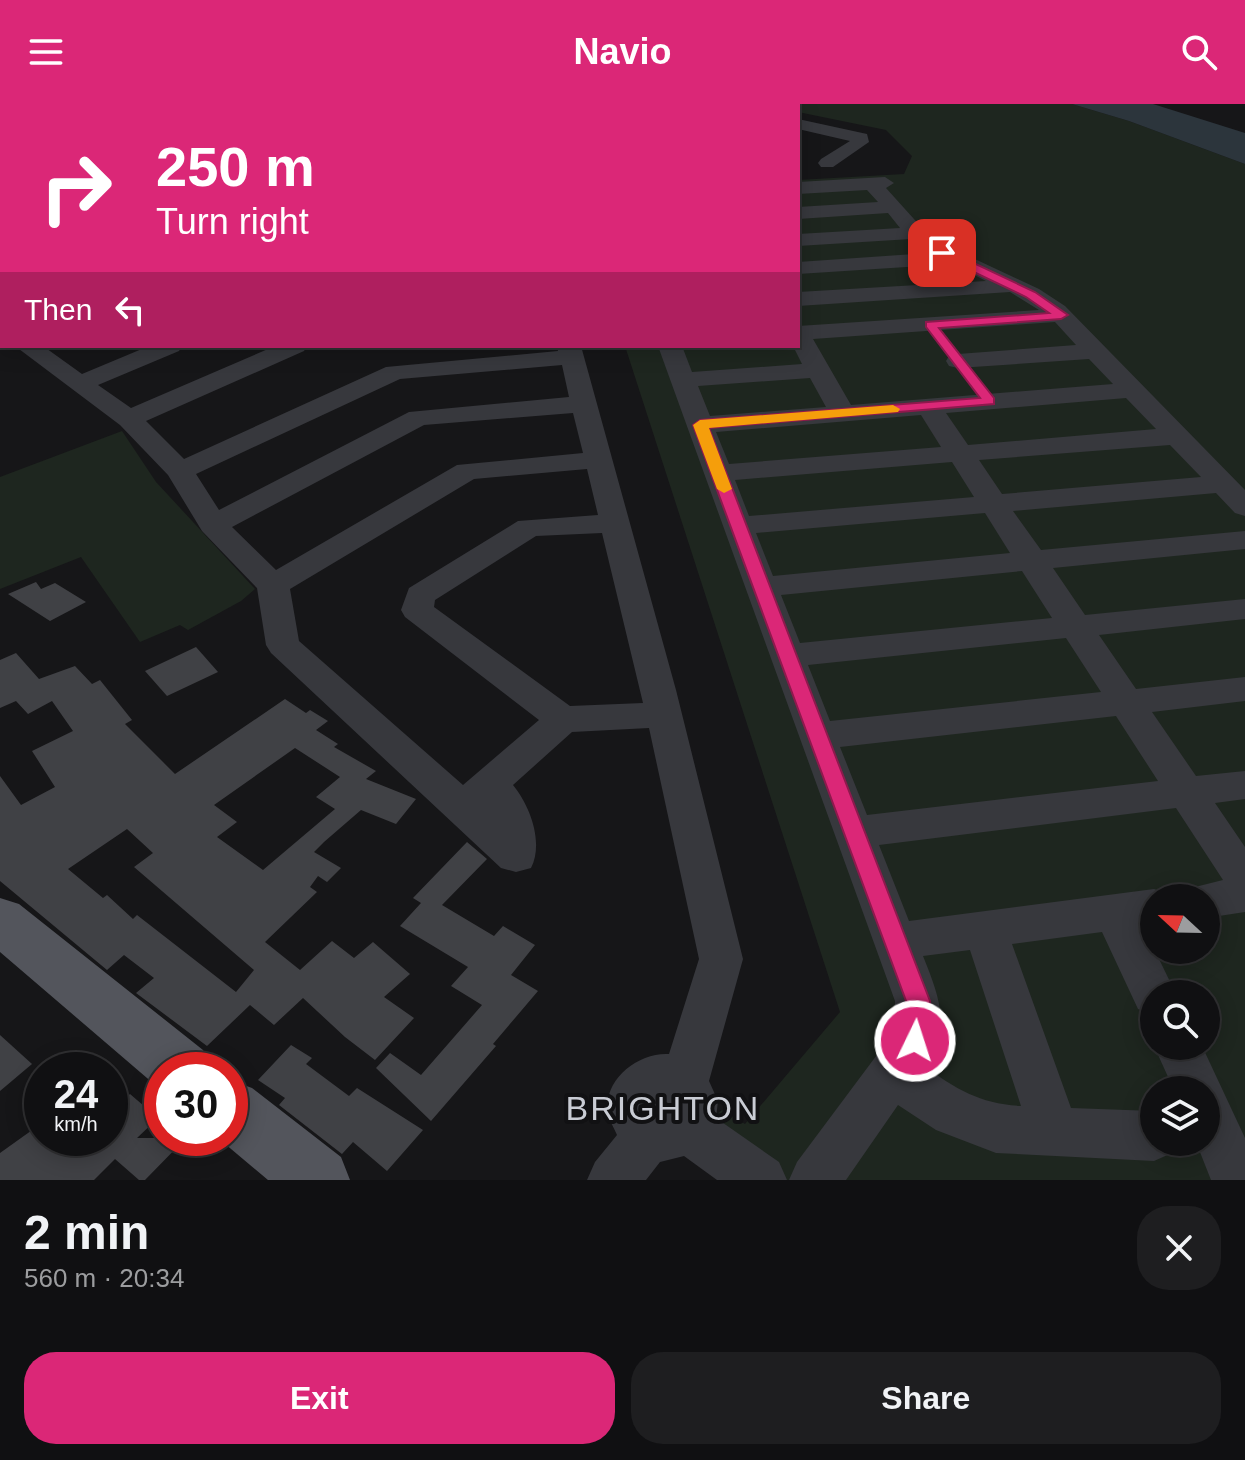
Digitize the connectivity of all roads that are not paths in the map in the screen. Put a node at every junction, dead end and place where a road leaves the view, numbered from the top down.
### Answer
1 (800, 125) edge
2 (874, 176) junction
3 (800, 188) edge
4 (893, 207) junction
5 (800, 213) edge
6 (916, 233) junction
7 (800, 238) edge
8 (800, 241) edge
9 (953, 258) junction
10 (808, 267) edge
11 (1012, 286) junction
12 (838, 297) junction
13 (800, 299) edge
14 (1061, 315) junction
15 (930, 324) junction
16 (860, 329) junction
17 (800, 333) edge
18 (800, 337) edge
19 (41, 348) edge
20 (165, 348) edge
21 (290, 348) edge
22 (569, 351) edge
23 (1095, 351) junction
24 (448, 357) edge
25 (958, 361) junction
26 (677, 363) edge
27 (817, 370) junction
28 (79, 384) junction
29 (1132, 390) junction
30 (989, 401) junction
31 (585, 404) junction
32 (928, 406) junction
33 (842, 413) junction
34 (129, 419) junction
35 (700, 425) junction
36 (1176, 436) junction
37 (959, 453) junction
38 (599, 460) junction
39 (180, 471) junction
40 (719, 473) junction
41 (1223, 484) junction
42 (993, 504) junction
43 (1245, 507) edge
44 (615, 523) junction
45 (213, 525) junction
46 (738, 526) junction
47 (1245, 540) edge
48 (1031, 561) junction
49 (273, 585) junction
50 (761, 587) junction
51 (1245, 609) edge
52 (1075, 627) junction
53 (788, 656) junction
54 (1245, 689) edge
55 (1126, 702) junction
56 (663, 715) junction
57 (563, 719) junction
58 (818, 736) junction
59 (1245, 785) edge
60 (1186, 792) junction
61 (854, 832) junction
62 (1245, 880) edge
63 (1245, 895) edge
64 (1220, 898) edge
65 (1134, 909) edge
66 (0, 920) edge
67 (985, 929) junction
68 (896, 941) junction
69 (1151, 980) edge
70 (160, 1052) edge
71 (893, 1071) junction
72 (674, 1115) junction
73 (248, 1124) edge
74 (1055, 1132) junction
75 (1140, 1135) edge
76 (318, 1180) edge
77 (613, 1180) edge
78 (761, 1180) edge
79 (815, 1180) edge

1 - 2 street
2 - 3 street
2 - 4 street
4 - 5 street
4 - 6 street
6 - 7 street
6 - 9 street
8 - 10 street
9 - 10 street
9 - 11 street
10 - 12 street
11 - 12 street
11 - 14 street
12 - 13 street
12 - 16 street
14 - 15 street
14 - 23 street
15 - 16 street
15 - 25 street
16 - 17 street
18 - 27 street
19 - 28 street
20 - 28 street
21 - 34 street
22 - 24 street
22 - 31 street
23 - 25 street
23 - 29 street
24 - 39 street
25 - 30 street
26 - 27 street
26 - 35 street
27 - 33 street
28 - 34 street
29 - 30 street
29 - 36 street
30 - 32 street
31 - 38 street
31 - 45 street
32 - 33 street
32 - 37 street
33 - 35 street
34 - 39 street
35 - 40 street
36 - 37 street
36 - 41 street
37 - 40 street
37 - 42 street
38 - 44 street
38 - 49 street
39 - 45 street
40 - 46 street
41 - 42 street
41 - 43 street
42 - 46 street
42 - 48 street
44 - 56 street
44 - 57 street
45 - 49 street
46 - 50 street
47 - 48 street
48 - 50 street
48 - 52 street
49 - 57 street
50 - 53 street
51 - 52 street
52 - 53 street
52 - 55 street
53 - 58 street
54 - 55 street
55 - 58 street
55 - 60 street
56 - 57 street
56 - 72 street
58 - 61 street
59 - 60 street
60 - 61 street
60 - 62 street
61 - 68 street
63 - 64 street
65 - 67 street
65 - 69 street
66 - 70 main road
67 - 68 street
67 - 74 street
68 - 71 street
71 - 74 street
71 - 79 street
72 - 77 street
72 - 78 street
73 - 76 main road
74 - 75 street

